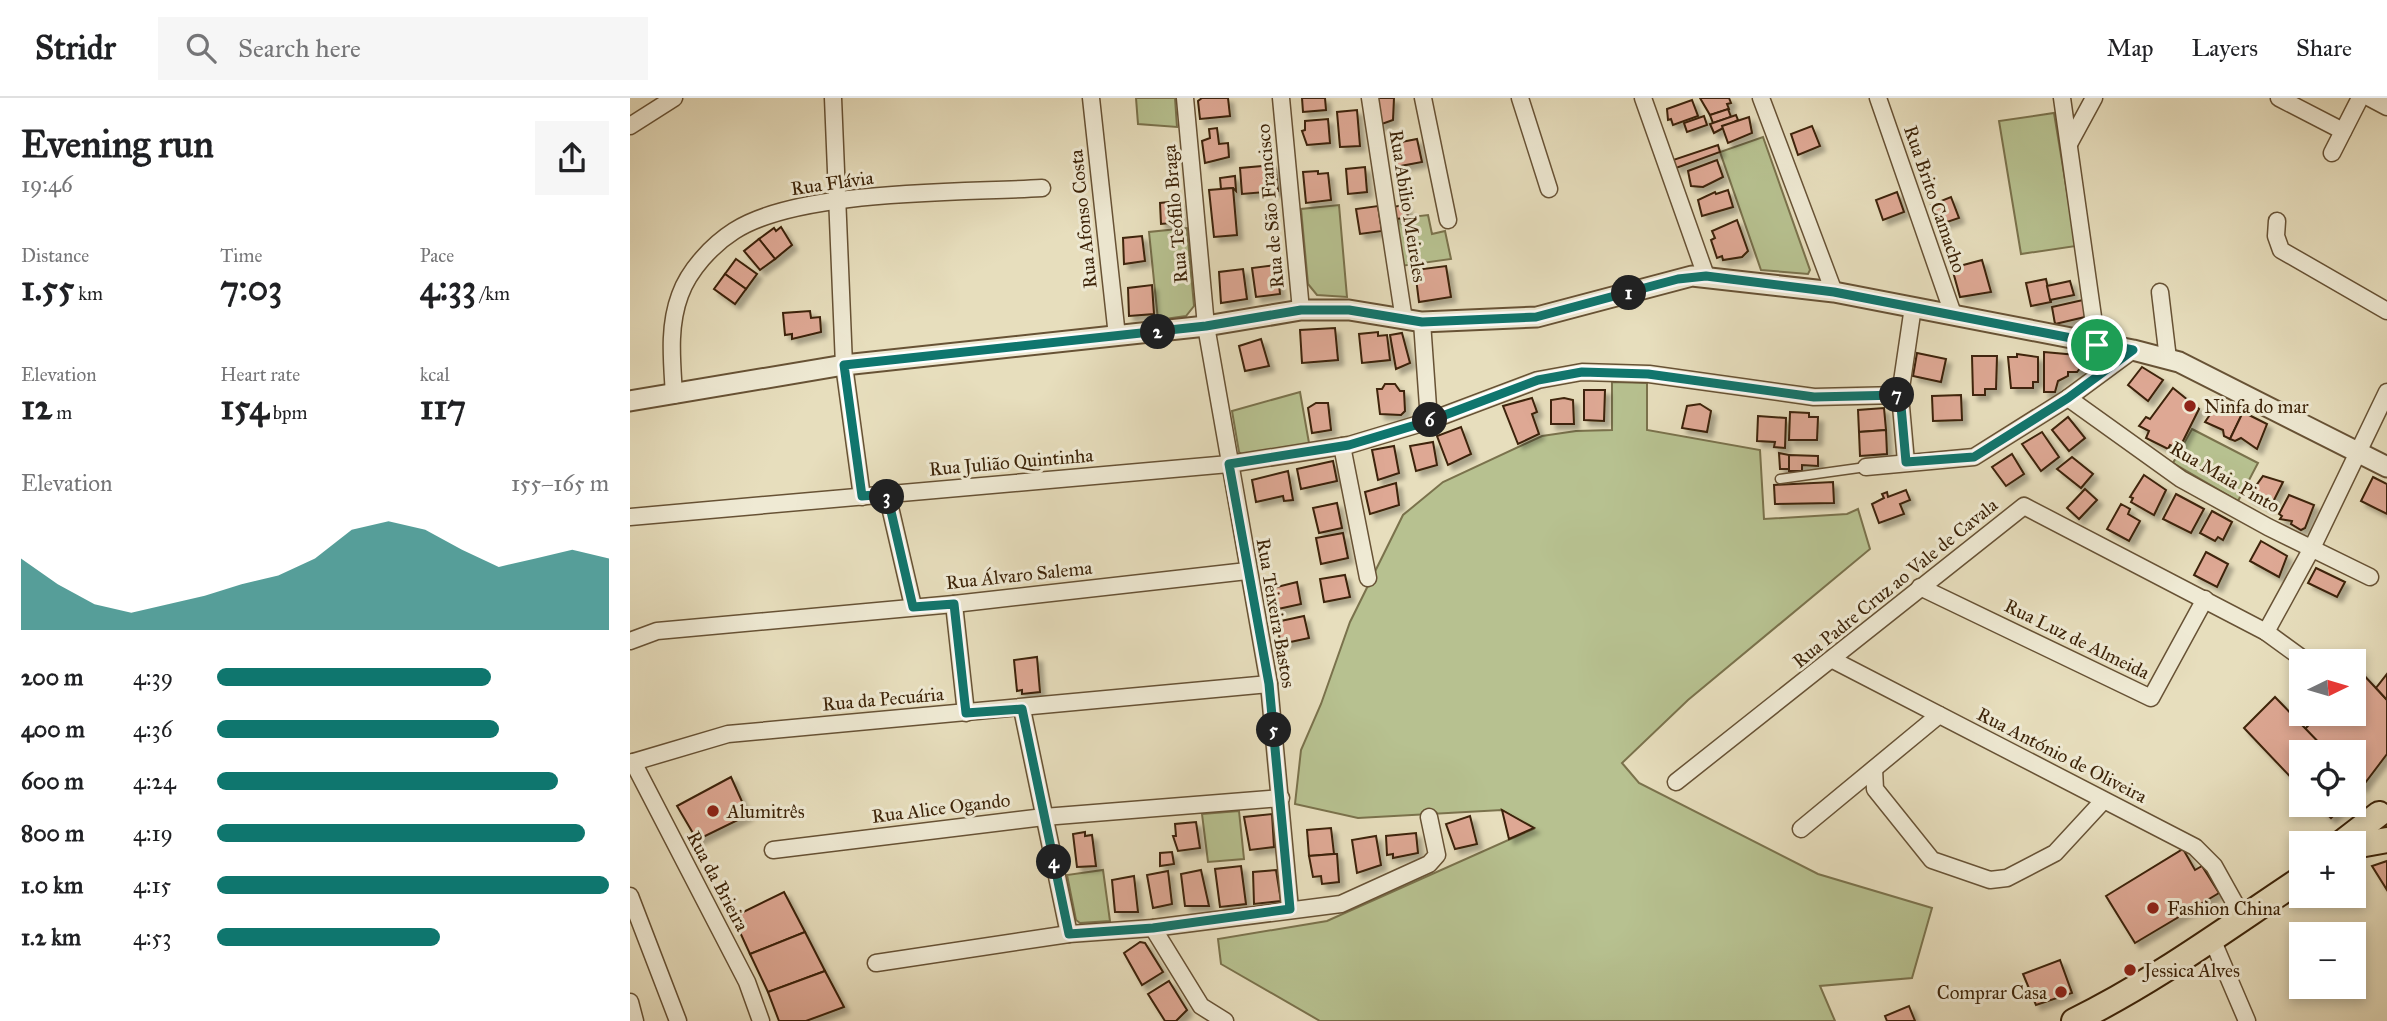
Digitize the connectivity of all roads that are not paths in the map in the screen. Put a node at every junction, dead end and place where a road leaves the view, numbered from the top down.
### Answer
1 (674, 98) edge
2 (833, 98) edge
3 (1091, 98) edge
4 (1185, 98) edge
5 (1281, 98) edge
6 (1370, 98) edge
7 (1423, 98) edge
8 (1520, 98) edge
9 (1643, 98) edge
10 (1761, 98) edge
11 (1878, 98) edge
12 (2062, 98) edge
13 (2094, 98) edge
14 (2279, 98) edge
15 (2360, 98) edge
16 (2370, 98) edge
17 (2387, 107) edge
18 (630, 125) edge
19 (2343, 131) junction
20 (2069, 144) junction
21 (2332, 153) dead end
22 (1042, 188) dead end
23 (1549, 189) dead end
24 (836, 200) junction
25 (1448, 220) dead end
26 (2277, 221) dead end
27 (1706, 276) junction
28 (1834, 292) junction
29 (2160, 292) dead end
30 (1913, 307) junction
31 (1301, 310) junction
32 (2387, 311) edge
33 (1954, 314) junction
34 (1413, 321) junction
35 (1206, 326) junction
36 (1117, 336) junction
37 (2097, 345) junction
38 (2133, 350) junction
39 (2168, 359) junction
40 (844, 365) junction
41 (2387, 392) edge
42 (674, 395) junction
43 (1900, 395) junction
44 (2068, 398) junction
45 (630, 401) edge
46 (1429, 421) junction
47 (1342, 446) junction
48 (2358, 452) junction
49 (1906, 462) junction
50 (1229, 464) junction
51 (1866, 467) joint
52 (2387, 467) edge
53 (1780, 479) dead end
54 (887, 494) junction
55 (862, 496) junction
56 (630, 517) edge
57 (2312, 548) junction
58 (1247, 570) junction
59 (2370, 577) dead end
60 (1368, 578) dead end
61 (1920, 587) junction
62 (2205, 599) junction
63 (954, 604) junction
64 (913, 607) junction
65 (2266, 632) junction
66 (630, 641) edge
67 (2289, 649) edge
68 (1833, 660) junction
69 (1269, 684) junction
70 (1022, 709) junction
71 (966, 713) junction
72 (1939, 715) junction
73 (631, 763) edge
74 (1874, 769) junction
75 (1676, 782) dead end
76 (1281, 798) junction
77 (2103, 801) junction
78 (2383, 809) edge
79 (1044, 817) junction
80 (1429, 817) dead end
81 (1801, 829) dead end
82 (2356, 831) edge
83 (2387, 839) edge
84 (2366, 843) edge
85 (773, 849) dead end
86 (2289, 887) edge
87 (632, 905) edge
88 (1290, 909) junction
89 (2243, 918) junction
90 (1153, 928) junction
91 (1069, 934) junction
92 (2212, 939) junction
93 (876, 963) dead end
94 (630, 1002) edge
95 (2105, 1014) edge
96 (635, 1021) edge
97 (678, 1021) edge
98 (761, 1021) edge
99 (1225, 1021) edge
100 (2074, 1021) edge
101 (2247, 1021) edge

1 - 18 street
2 - 24 street
3 - 36 street, Rua Afonso Costa
4 - 35 street, Rua Teófilo Braga
5 - 31 street, Rua de São Francisco
6 - 34 street, Rua Abilio Meireles
7 - 25 street
8 - 23 street
9 - 27 street
10 - 28 street
11 - 33 street, Rua Brito Camacho
12 - 20 street
13 - 20 street
14 - 19 street
15 - 19 street
16 - 17 street
19 - 21 street
20 - 37 street
22 - 24 street, Rua Flávia
24 - 40 street
24 - 42 street, Rua Flávia
26 - 32 street
27 - 28 street
27 - 34 street
28 - 30 street
29 - 39 street
30 - 33 street
30 - 43 street
31 - 34 street
31 - 35 street
33 - 37 street
34 - 46 street, Rua Abilio Meireles
35 - 36 street
35 - 50 street, Rua Teixeira Bastos
36 - 40 street
37 - 38 street
38 - 39 street
38 - 44 street
39 - 48 street
40 - 42 street
40 - 55 street
41 - 48 street
42 - 45 street
43 - 46 street, Rua Julião Quintinha
43 - 49 street
44 - 49 street
44 - 57 street, Rua Maia Pinto
46 - 47 street, Rua Julião Quintinha
47 - 50 street, Rua Julião Quintinha
47 - 60 street
48 - 52 street
48 - 57 street
49 - 51 street
50 - 54 street, Rua Julião Quintinha
50 - 58 street, Rua Teixeira Bastos
51 - 53 lane
54 - 55 street, Rua Julião Quintinha
54 - 64 street
55 - 56 street, Rua Julião Quintinha
57 - 59 street, Rua Maia Pinto
57 - 65 street
58 - 63 street, Rua Álvaro Salema
58 - 69 street, Rua Teixeira Bastos
61 - 62 street, Rua Padre Cruz ao Vale de Cavala
61 - 62 street, Rua Luz de Almeida
61 - 68 street, Rua Padre Cruz ao Vale de Cavala
62 - 65 street, Rua Padre Cruz ao Vale de Cavala
63 - 64 street, Rua Álvaro Salema
63 - 71 street
64 - 66 street, Rua Álvaro Salema
65 - 67 street, Rua Padre Cruz ao Vale de Cavala
68 - 72 street, Rua António de Oliveira
68 - 75 street, Rua Padre Cruz ao Vale de Cavala
69 - 70 street, Rua da Pecuária
69 - 76 street, Rua Teixeira Bastos
70 - 71 street, Rua da Pecuária
70 - 79 street
71 - 73 street, Rua da Pecuária
72 - 74 street
72 - 77 street, Rua António de Oliveira
73 - 98 street, Rua da Brieira
74 - 77 street
74 - 81 street
76 - 79 street, Rua Alice Ogando
76 - 88 street, Rua Teixeira Bastos
77 - 89 street, Rua António de Oliveira
78 - 82 main road
78 - 83 main road
79 - 85 street, Rua Alice Ogando
79 - 91 street
80 - 88 street
83 - 84 main road
86 - 89 main road
87 - 97 street
88 - 90 street
89 - 92 main road
90 - 91 street
90 - 99 street
91 - 93 street
92 - 95 main road
92 - 101 street
94 - 96 street
95 - 100 main road

